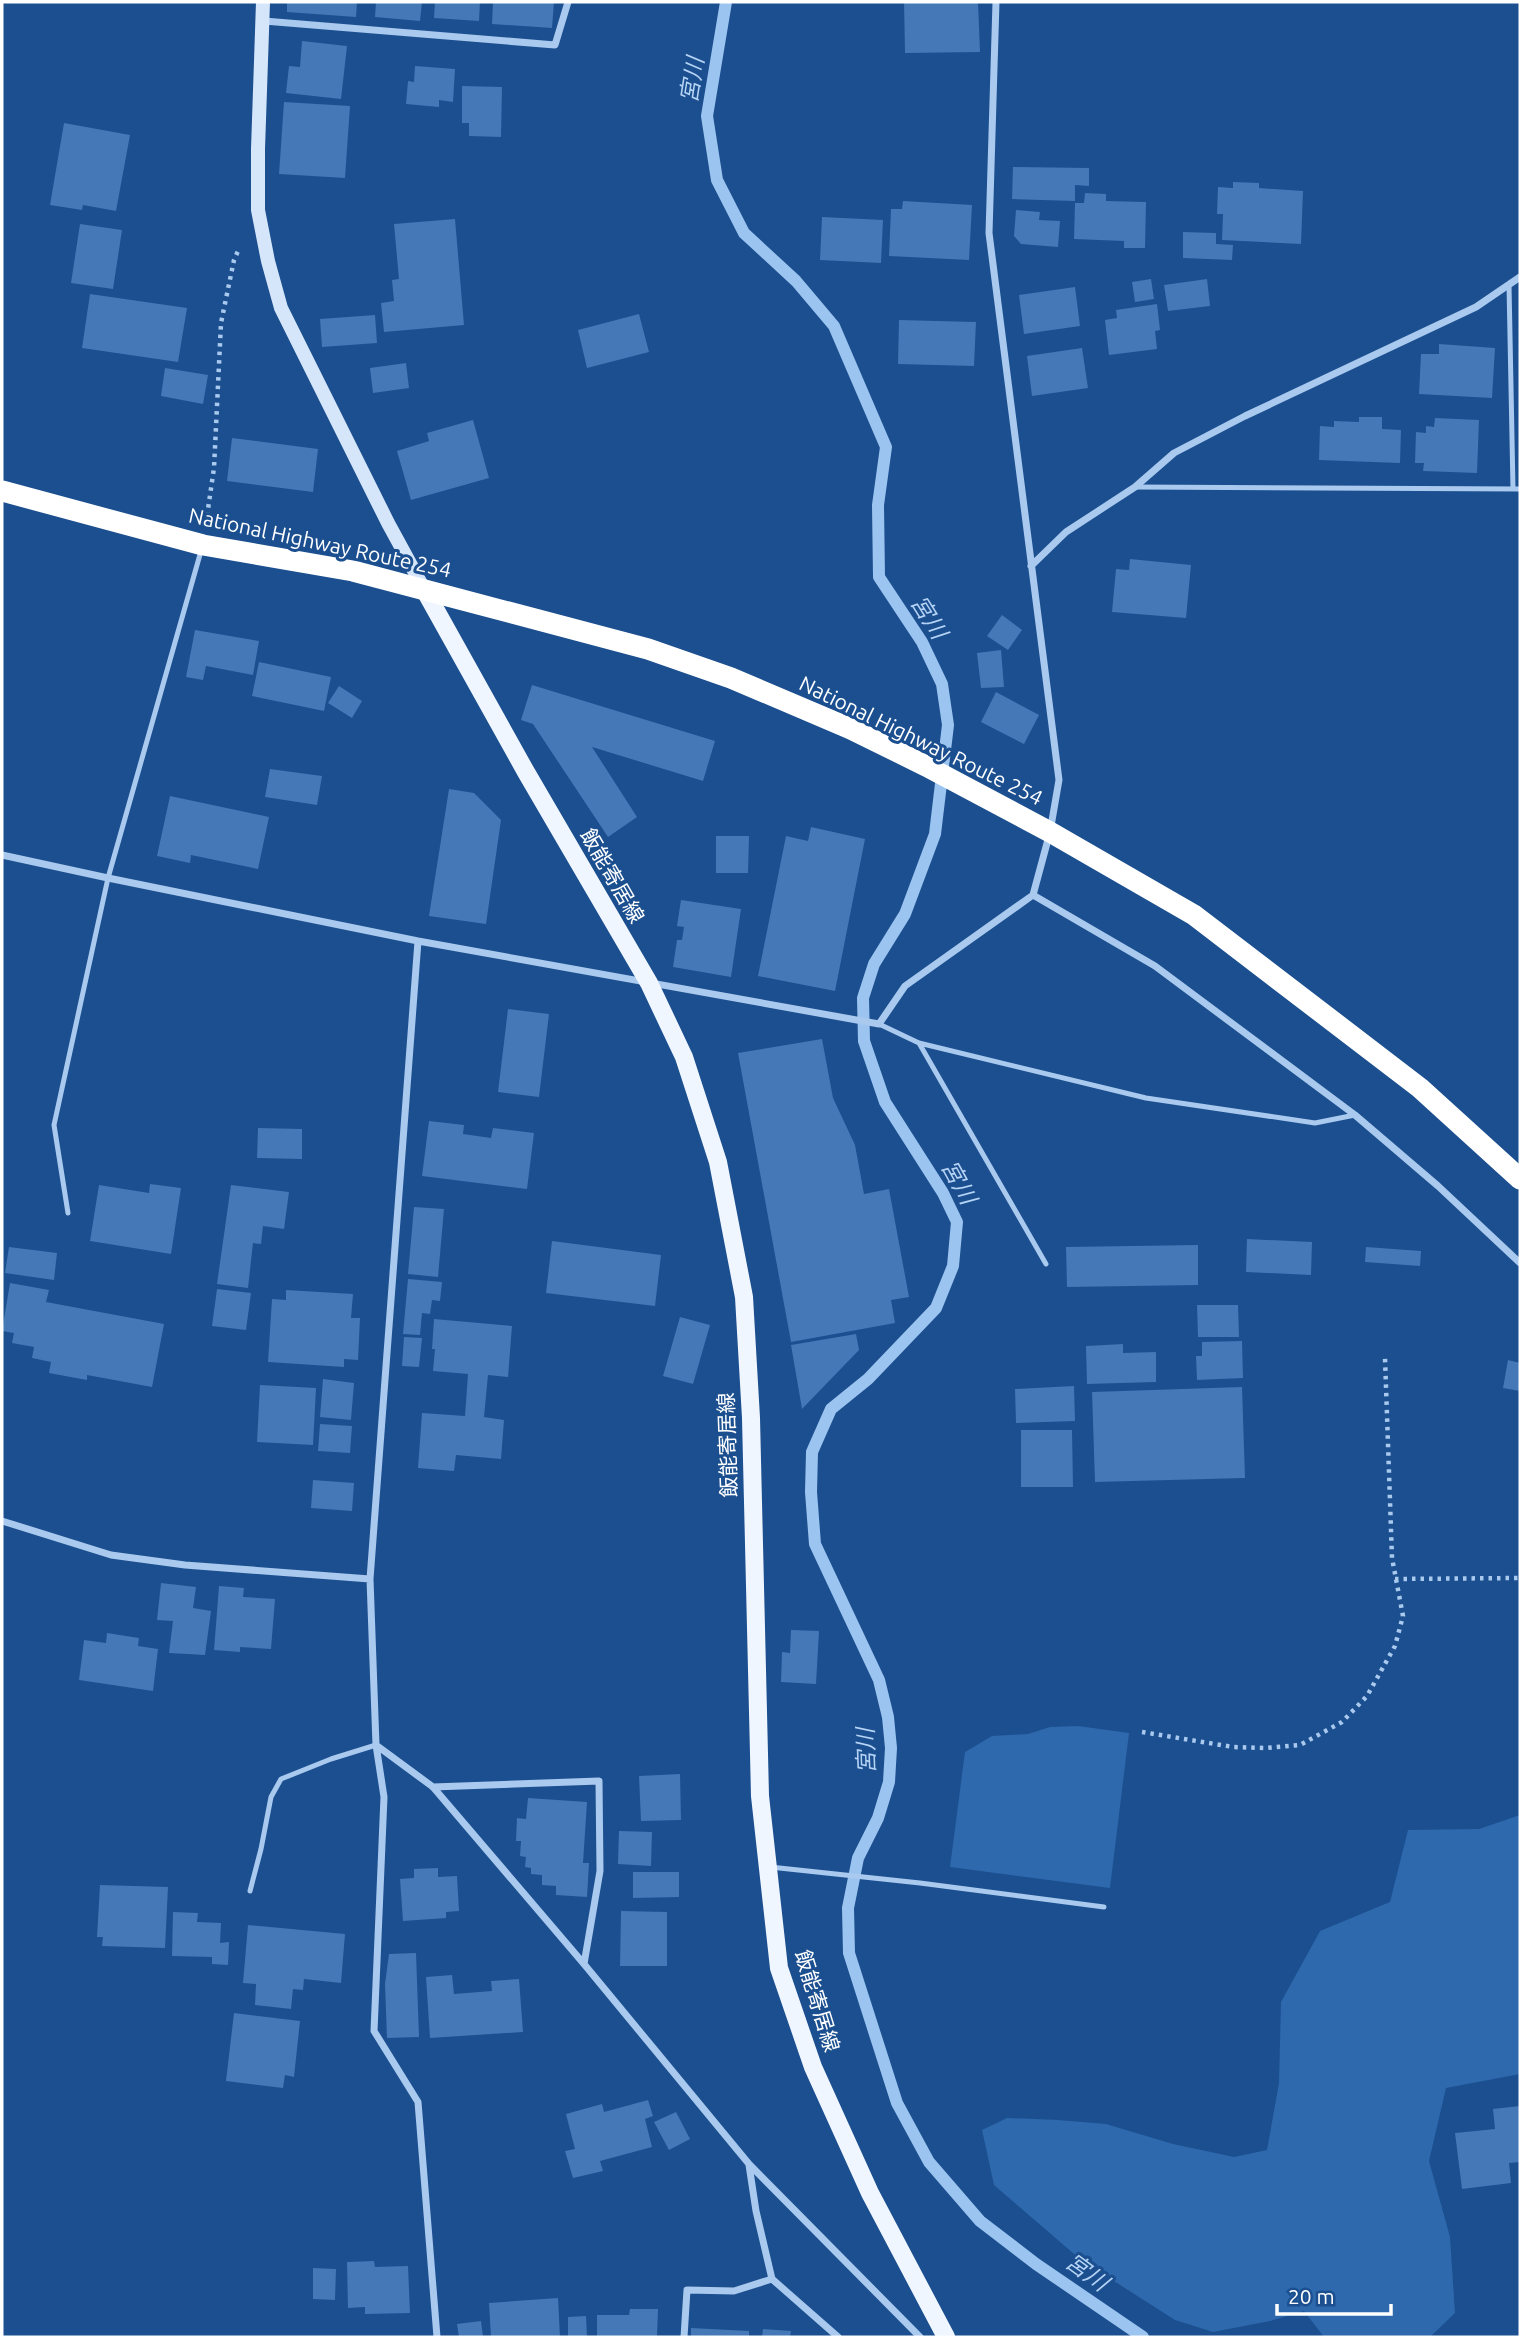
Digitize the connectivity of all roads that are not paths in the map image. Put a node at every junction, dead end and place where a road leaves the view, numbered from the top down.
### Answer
1 (263, 2) edge
2 (568, 2) edge
3 (996, 2) edge
4 (264, 21) junction
5 (1520, 277) edge
6 (1509, 285) junction
7 (1135, 487) junction
8 (1513, 489) junction
9 (1520, 489) edge
10 (2, 491) edge
11 (203, 545) junction
12 (1031, 566) junction
13 (424, 589) junction
14 (1050, 832) junction
15 (2, 855) edge
16 (108, 878) junction
17 (1033, 895) junction
18 (418, 941) junction
19 (649, 983) junction
20 (878, 1024) junction
21 (919, 1043) junction
22 (1355, 1115) junction
23 (1520, 1179) edge
24 (68, 1213) dead end
25 (1520, 1263) edge
26 (1046, 1264) dead end
27 (2, 1521) edge
28 (370, 1579) junction
29 (376, 1745) junction
30 (433, 1787) junction
31 (766, 1866) junction
32 (250, 1891) dead end
33 (1104, 1907) dead end
34 (584, 1964) junction
35 (749, 2164) junction
36 (772, 2279) junction
37 (437, 2337) edge
38 (684, 2337) edge
39 (838, 2337) edge
40 (920, 2337) edge
41 (946, 2337) edge

1 - 4 street
2 - 4 street
3 - 12 street
4 - 13 street
5 - 6 street
6 - 7 street
6 - 8 lane
7 - 8 lane
7 - 12 street
8 - 9 lane
10 - 11 highway, National Highway Route 254
11 - 13 highway, National Highway Route 254
11 - 16 lane
12 - 14 street
13 - 14 highway, National Highway Route 254
13 - 19 main road, 飯能寄居線
14 - 17 street
14 - 23 highway, National Highway Route 254
15 - 16 street
16 - 18 street
16 - 24 lane
17 - 20 street
17 - 22 street
18 - 19 street
18 - 28 street
19 - 20 street
19 - 31 main road, 飯能寄居線
20 - 21 lane
21 - 22 lane
21 - 26 lane
22 - 25 street
27 - 28 street
28 - 29 street
29 - 30 street
29 - 32 lane
29 - 37 street
30 - 34 street
30 - 34 street
31 - 33 lane
31 - 41 main road, 飯能寄居線
34 - 35 street
35 - 36 street
35 - 40 street
36 - 38 street
36 - 39 street

